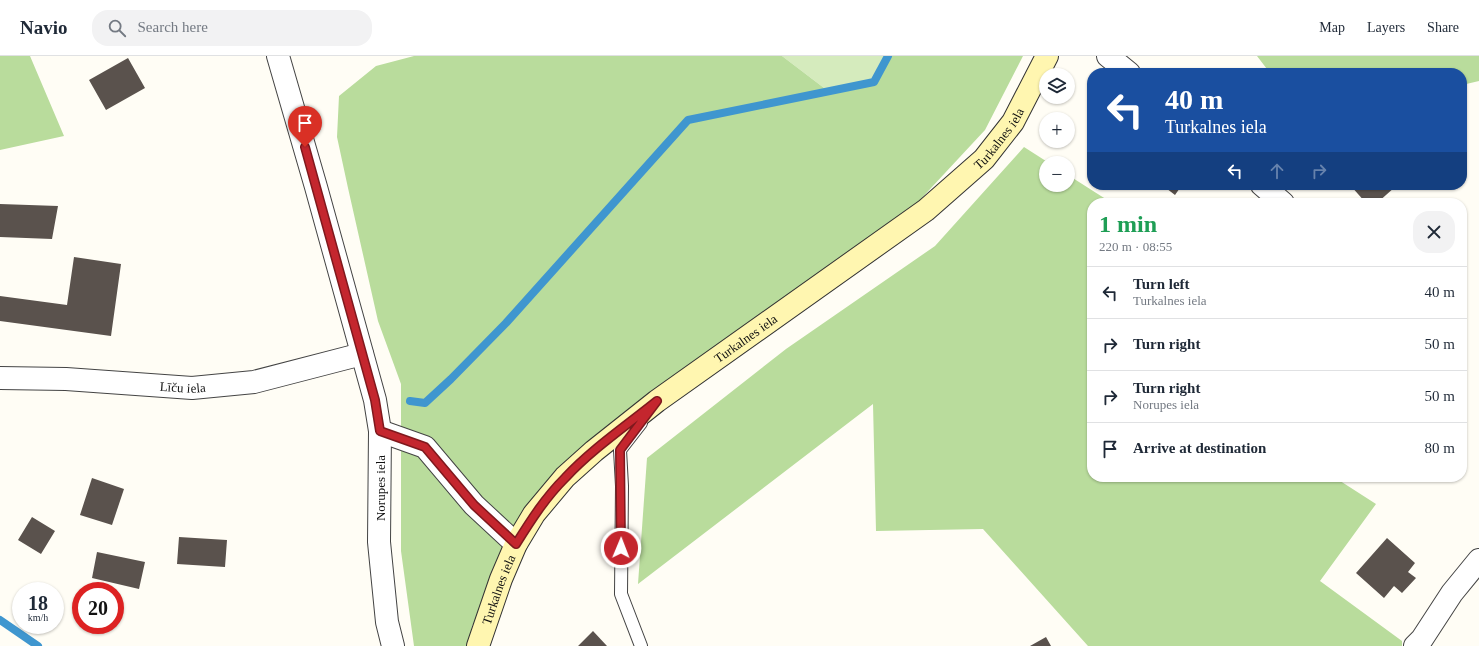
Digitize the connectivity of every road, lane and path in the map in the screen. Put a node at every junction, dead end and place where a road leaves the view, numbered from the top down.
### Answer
1 (278, 56) edge
2 (1047, 56) edge
3 (1108, 56) edge
4 (1123, 68) edge
5 (1268, 190) edge
6 (1277, 198) edge
7 (362, 354) junction
8 (0, 378) edge
9 (657, 401) junction
10 (380, 431) junction
11 (516, 544) junction
12 (1479, 560) edge
13 (393, 646) edge
14 (478, 646) edge
15 (640, 646) edge
16 (1415, 646) edge

1 - 7 street, Norupes iela
2 - 9 main road, Turkalnes iela
3 - 4 street
5 - 6 street
7 - 8 street, Līču iela
7 - 10 street, Norupes iela
9 - 11 main road, Turkalnes iela
9 - 15 lane
10 - 11 street
10 - 13 street, Norupes iela
11 - 14 main road, Turkalnes iela
12 - 16 street

